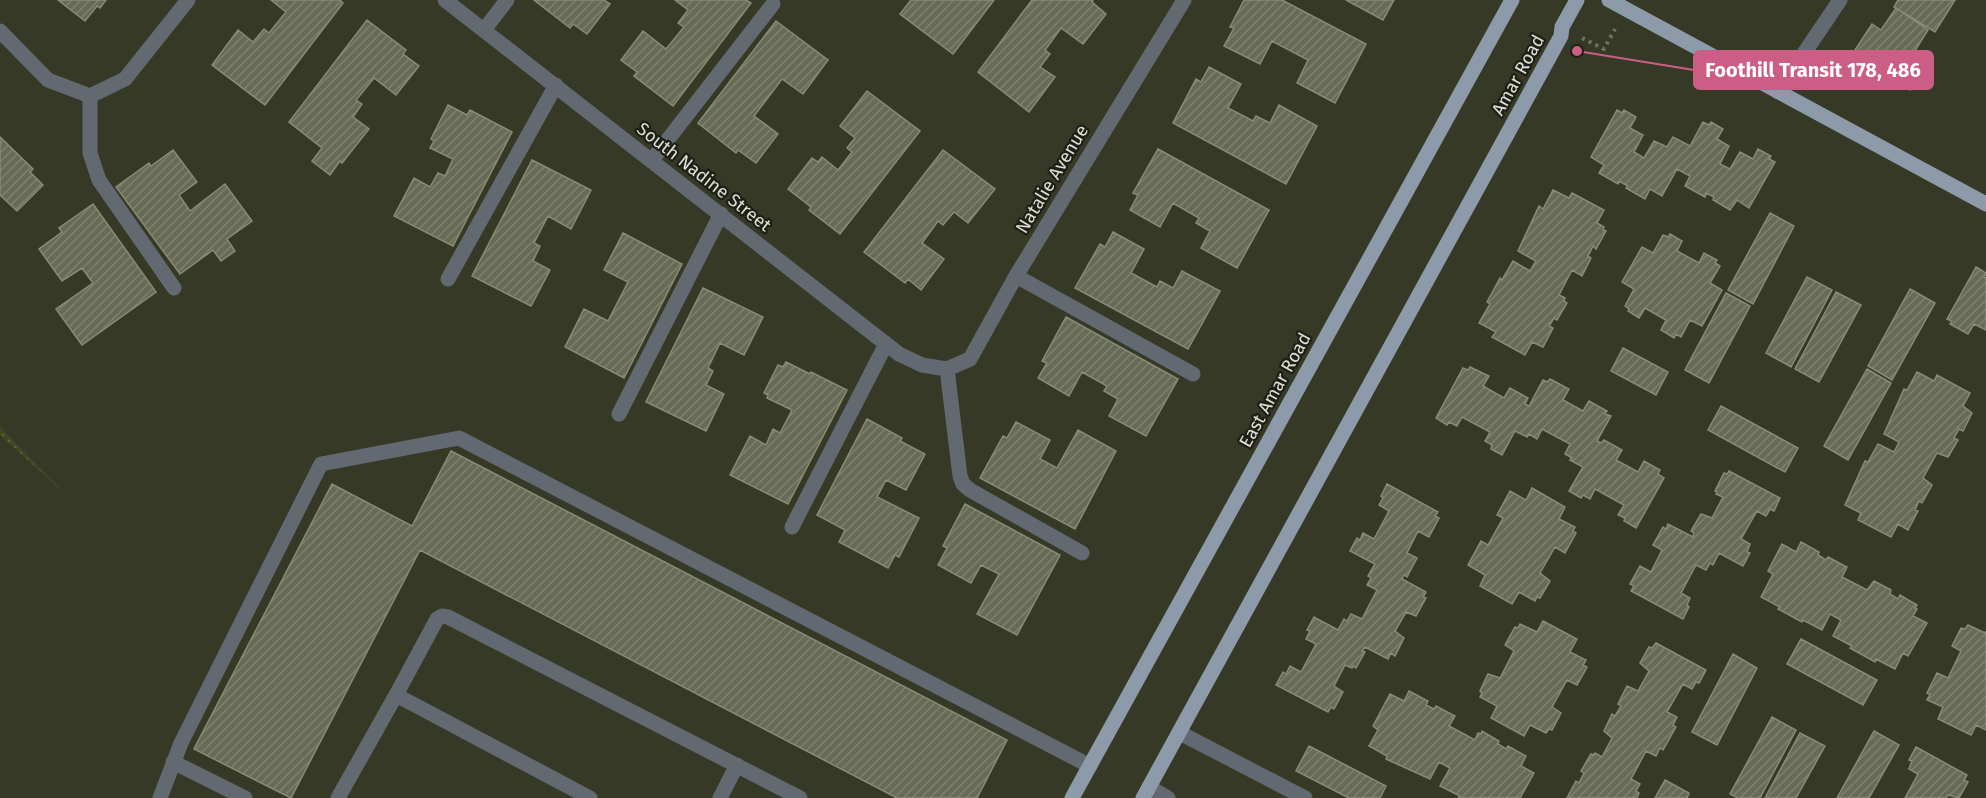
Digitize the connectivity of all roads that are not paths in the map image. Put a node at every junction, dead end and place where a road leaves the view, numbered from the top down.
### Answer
1 (188, 0) edge
2 (445, 0) edge
3 (507, 0) edge
4 (1184, 0) edge
5 (1512, 0) edge
6 (1577, 0) edge
7 (1609, 0) edge
8 (1839, 0) edge
9 (773, 4) dead end
10 (484, 30) junction
11 (0, 31) edge
12 (556, 85) junction
13 (1778, 92) junction
14 (90, 96) junction
15 (652, 160) junction
16 (1986, 204) edge
17 (721, 214) junction
18 (1016, 276) junction
19 (448, 279) dead end
20 (174, 288) dead end
21 (886, 344) junction
22 (947, 369) junction
23 (1193, 374) dead end
24 (619, 414) dead end
25 (792, 527) dead end
26 (1082, 553) dead end
27 (396, 695) junction
28 (1180, 733) junction
29 (173, 762) junction
30 (736, 765) junction
31 (1090, 766) junction
32 (1146, 793) edge
33 (160, 798) edge
34 (245, 798) edge
35 (338, 798) edge
36 (590, 798) edge
37 (720, 798) edge
38 (800, 798) edge
39 (1072, 798) edge
40 (1168, 798) edge
41 (1305, 798) edge

1 - 14 street
2 - 10 street, South Nadine Street
3 - 10 street
4 - 18 street, Natalie Avenue
5 - 31 main road, East Amar Road
6 - 28 main road, Amar Road
7 - 13 main road
8 - 13 street
9 - 15 street
10 - 12 street, South Nadine Street
11 - 14 street
12 - 15 street, South Nadine Street
12 - 19 street
13 - 16 main road
14 - 20 street
15 - 17 street, South Nadine Street
17 - 21 street, South Nadine Street
17 - 24 street
18 - 22 street, Natalie Avenue
18 - 23 street
21 - 22 street, South Nadine Street
21 - 25 street
22 - 26 street
27 - 30 street
27 - 35 street
27 - 36 street
28 - 32 main road
28 - 41 street
29 - 31 street
29 - 33 street
29 - 34 street
30 - 37 street
30 - 38 street
31 - 39 main road, East Amar Road
32 - 40 street

